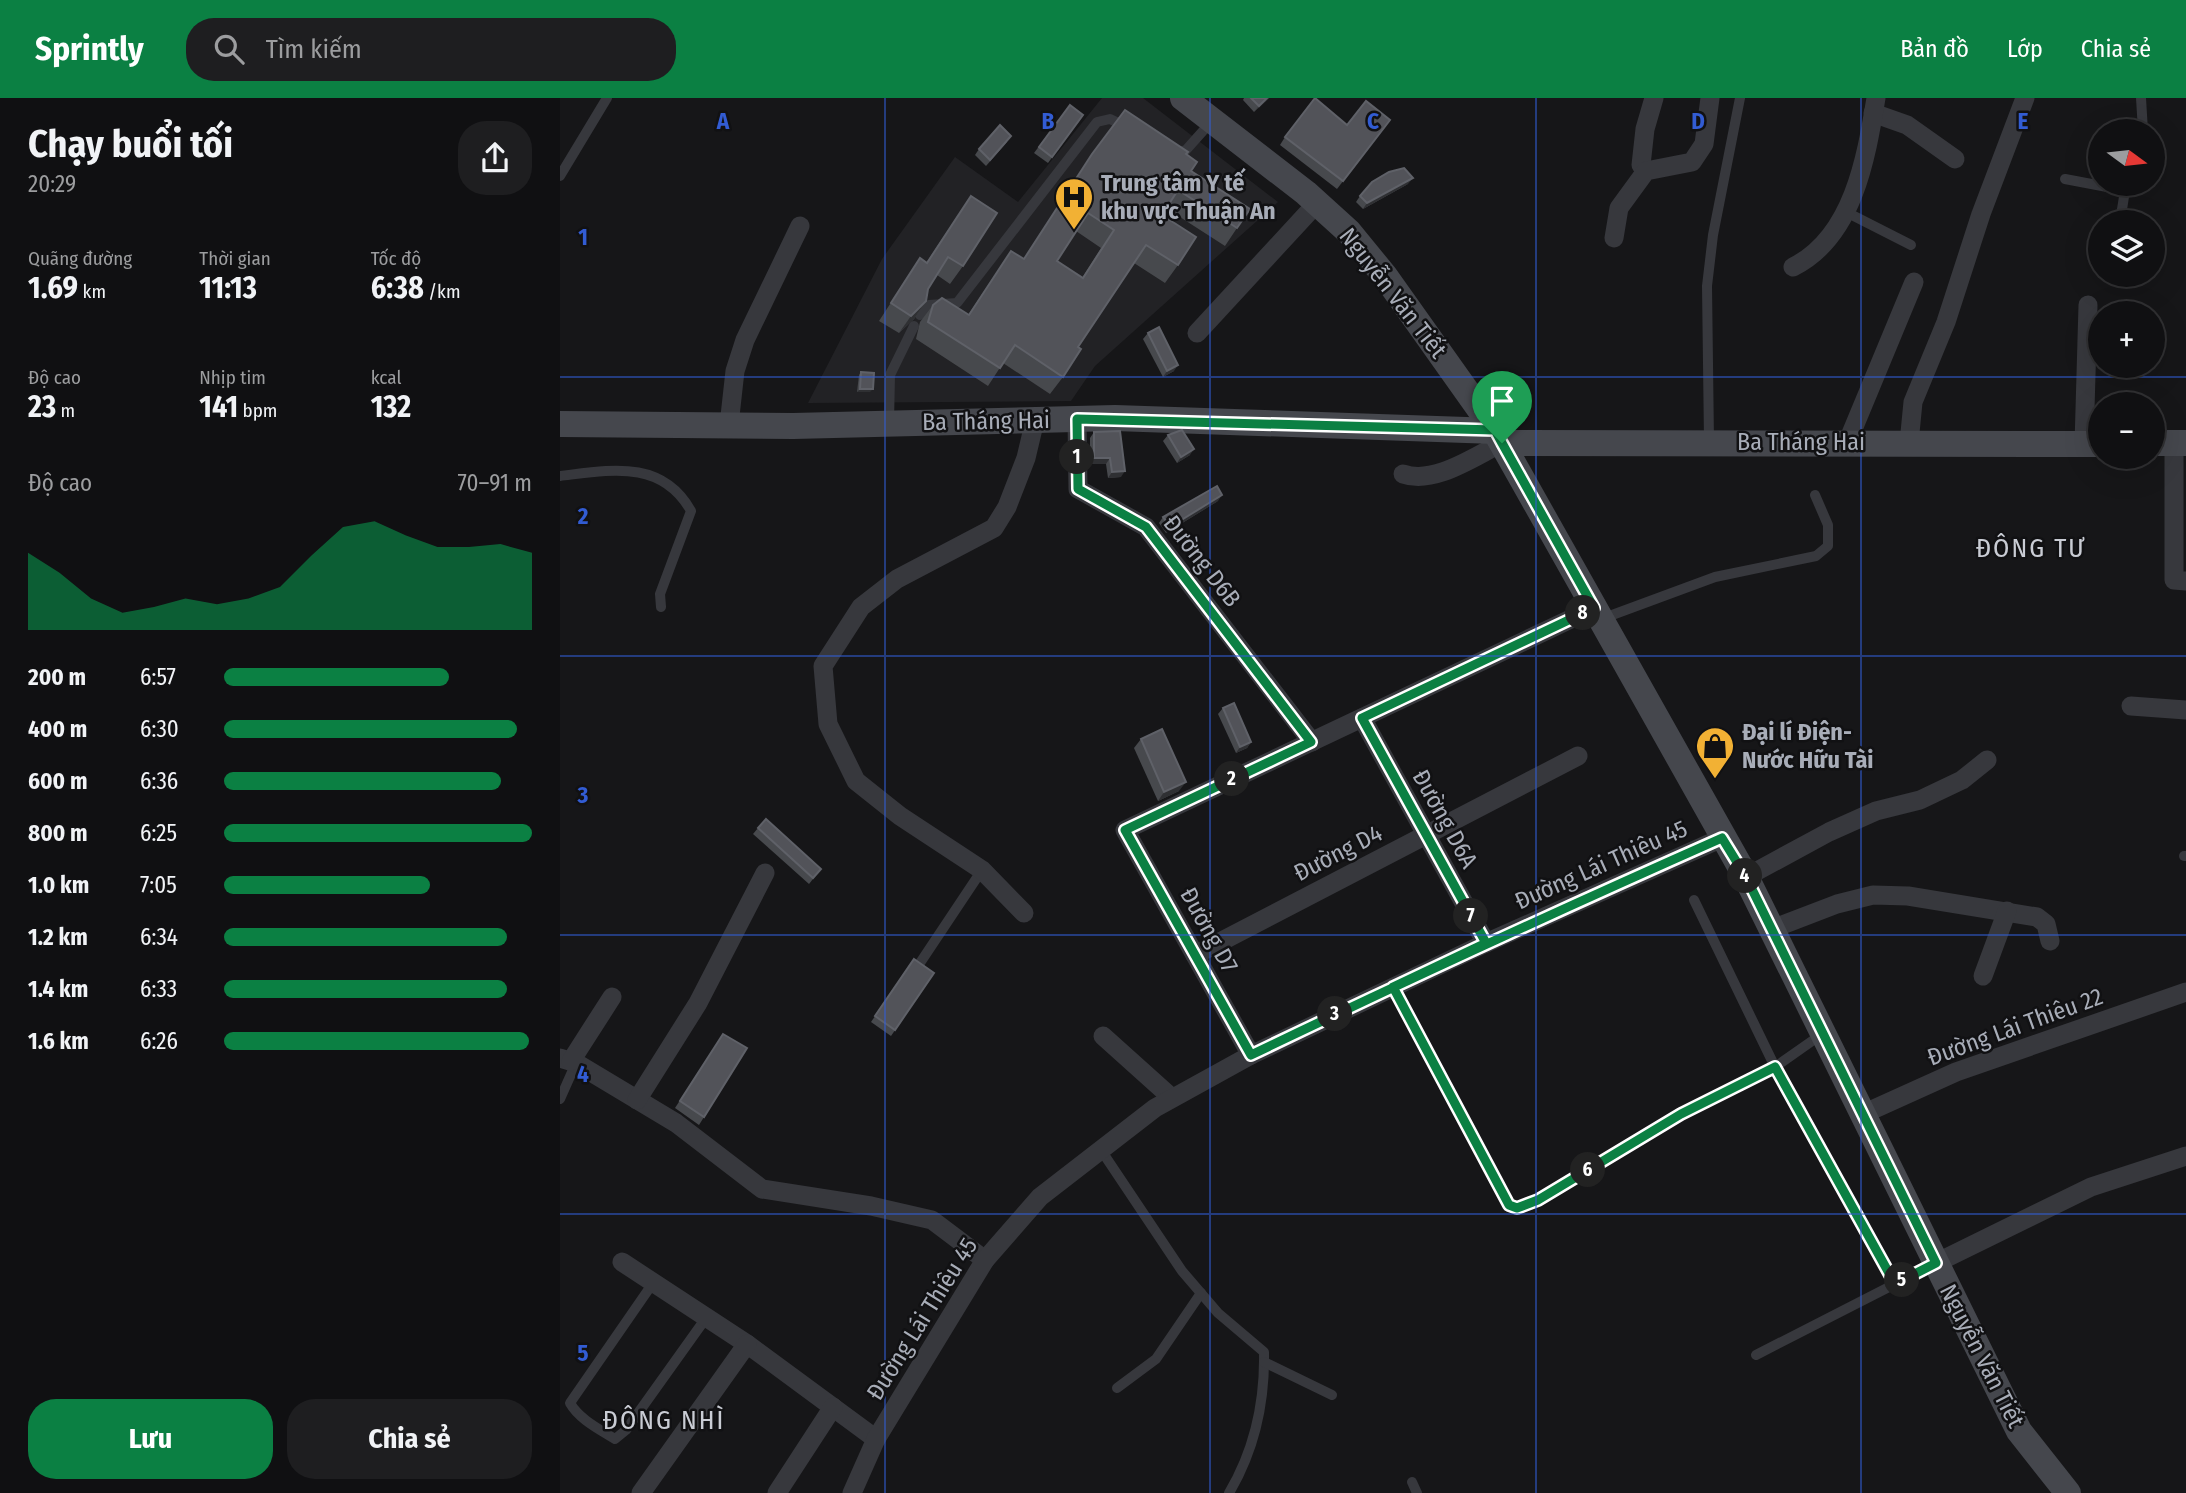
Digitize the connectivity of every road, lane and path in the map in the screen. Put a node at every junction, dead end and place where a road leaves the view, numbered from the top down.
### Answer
1 (607, 98) edge
2 (1183, 98) edge
3 (1654, 98) edge
4 (1710, 98) edge
5 (1740, 98) edge
6 (2025, 98) edge
7 (2141, 98) edge
8 (1875, 105) edge
9 (2142, 119) edge
10 (1211, 122) junction
11 (1136, 132) edge
12 (1163, 151) edge
13 (1955, 159) dead end
14 (1646, 171) junction
15 (560, 176) edge
16 (2065, 179) dead end
17 (2088, 182) edge
18 (1317, 203) junction
19 (1848, 213) junction
20 (800, 226) dead end
21 (1614, 238) dead end
22 (1911, 246) dead end
23 (1793, 267) dead end
24 (1914, 282) dead end
25 (920, 316) edge
26 (914, 326) edge
27 (1197, 333) dead end
28 (1077, 419) junction
29 (1035, 420) junction
30 (560, 424) edge
31 (889, 424) junction
32 (729, 425) junction
33 (1499, 437) junction
34 (1848, 441) junction
35 (1709, 442) junction
36 (1909, 443) junction
37 (2171, 443) edge
38 (2088, 444) edge
39 (1403, 474) dead end
40 (560, 476) edge
41 (1815, 495) dead end
42 (2186, 581) edge
43 (661, 607) dead end
44 (1599, 613) junction
45 (2131, 706) dead end
46 (2186, 710) edge
47 (1362, 718) junction
48 (1311, 742) junction
49 (1578, 756) dead end
50 (1987, 760) dead end
51 (1426, 835) junction
52 (1722, 838) junction
53 (982, 870) junction
54 (765, 873) dead end
55 (1746, 877) junction
56 (1694, 900) dead end
57 (2007, 911) junction
58 (1024, 913) dead end
59 (1772, 929) junction
60 (2050, 941) dead end
61 (1486, 943) junction
62 (1195, 955) junction
63 (920, 963) edge
64 (1983, 976) dead end
65 (1393, 987) junction
66 (2186, 992) edge
67 (612, 997) dead end
68 (1823, 1033) junction
69 (1103, 1036) dead end
70 (1251, 1055) junction
71 (569, 1061) edge
72 (1775, 1067) junction
73 (1172, 1098) junction
74 (560, 1099) edge
75 (637, 1100) junction
76 (1863, 1114) junction
77 (1100, 1149) junction
78 (2186, 1156) edge
79 (985, 1260) junction
80 (622, 1262) dead end
81 (1936, 1263) junction
82 (653, 1283) junction
83 (1895, 1284) junction
84 (1201, 1293) junction
85 (706, 1318) junction
86 (747, 1345) junction
87 (1756, 1355) dead end
88 (1264, 1362) junction
89 (1117, 1388) dead end
90 (1332, 1395) dead end
91 (833, 1407) junction
92 (876, 1439) junction
93 (1412, 1482) dead end
94 (640, 1493) edge
95 (777, 1493) edge
96 (852, 1493) edge
97 (1229, 1493) edge
98 (1417, 1493) edge
99 (2068, 1493) edge

1 - 15 lane
2 - 10 street, Nguyễn Văn Tiết
3 - 14 street
4 - 14 street
5 - 35 lane
6 - 36 street
7 - 9 lane
8 - 13 street
8 - 19 street
10 - 12 lane
10 - 18 street, Nguyễn Văn Tiết
11 - 25 lane
14 - 21 street
16 - 17 lane
18 - 27 street
18 - 33 street, Nguyễn Văn Tiết
19 - 22 lane
19 - 23 street
20 - 32 street
24 - 34 street
26 - 31 lane
28 - 29 street, Ba Tháng Hai
28 - 33 street, Ba Tháng Hai
28 - 48 street, Đường D6B
29 - 31 street, Ba Tháng Hai
29 - 53 street
30 - 32 street, Ba Tháng Hai
31 - 32 street, Ba Tháng Hai
33 - 35 street, Ba Tháng Hai
33 - 39 street
33 - 44 street, Nguyễn Văn Tiết
34 - 35 street, Ba Tháng Hai
34 - 36 street, Ba Tháng Hai
36 - 38 street, Ba Tháng Hai
37 - 42 street
40 - 43 lane
41 - 44 lane
44 - 47 street
44 - 52 street, Nguyễn Văn Tiết
45 - 46 street
47 - 48 street
47 - 51 street, Đường D6A
48 - 62 street, Đường D7
49 - 51 street, Đường D4
50 - 55 street
51 - 61 street, Đường D6A
51 - 62 street, Đường D4
52 - 55 street, Nguyễn Văn Tiết
52 - 61 street, Đường Lái Thiêu 45
53 - 58 street
53 - 63 lane
54 - 75 street
55 - 59 street, Nguyễn Văn Tiết
56 - 72 lane
57 - 59 street
57 - 60 street
57 - 64 street
59 - 68 street, Nguyễn Văn Tiết
61 - 65 street, Đường Lái Thiêu 45
62 - 70 street, Đường D7
65 - 70 street, Đường Lái Thiêu 45
65 - 72 lane
66 - 76 street, Đường Lái Thiêu 22
67 - 71 street
68 - 72 lane
68 - 76 street, Nguyễn Văn Tiết
69 - 73 street
70 - 73 street, Đường Lái Thiêu 45
71 - 74 lane
71 - 75 street
72 - 83 lane
73 - 77 street, Đường Lái Thiêu 45
75 - 79 street
76 - 81 street, Nguyễn Văn Tiết
77 - 79 street, Đường Lái Thiêu 45
77 - 84 lane
78 - 81 street
79 - 92 street, Đường Lái Thiêu 45
80 - 82 street
81 - 83 lane
81 - 99 street, Nguyễn Văn Tiết
82 - 85 street
82 - 85 lane
83 - 87 lane
84 - 88 lane
84 - 89 lane
85 - 86 street
86 - 91 street
86 - 94 street
88 - 90 lane
88 - 97 lane
91 - 92 street
91 - 95 street
92 - 96 street, Đường Lái Thiêu 45
93 - 98 lane

